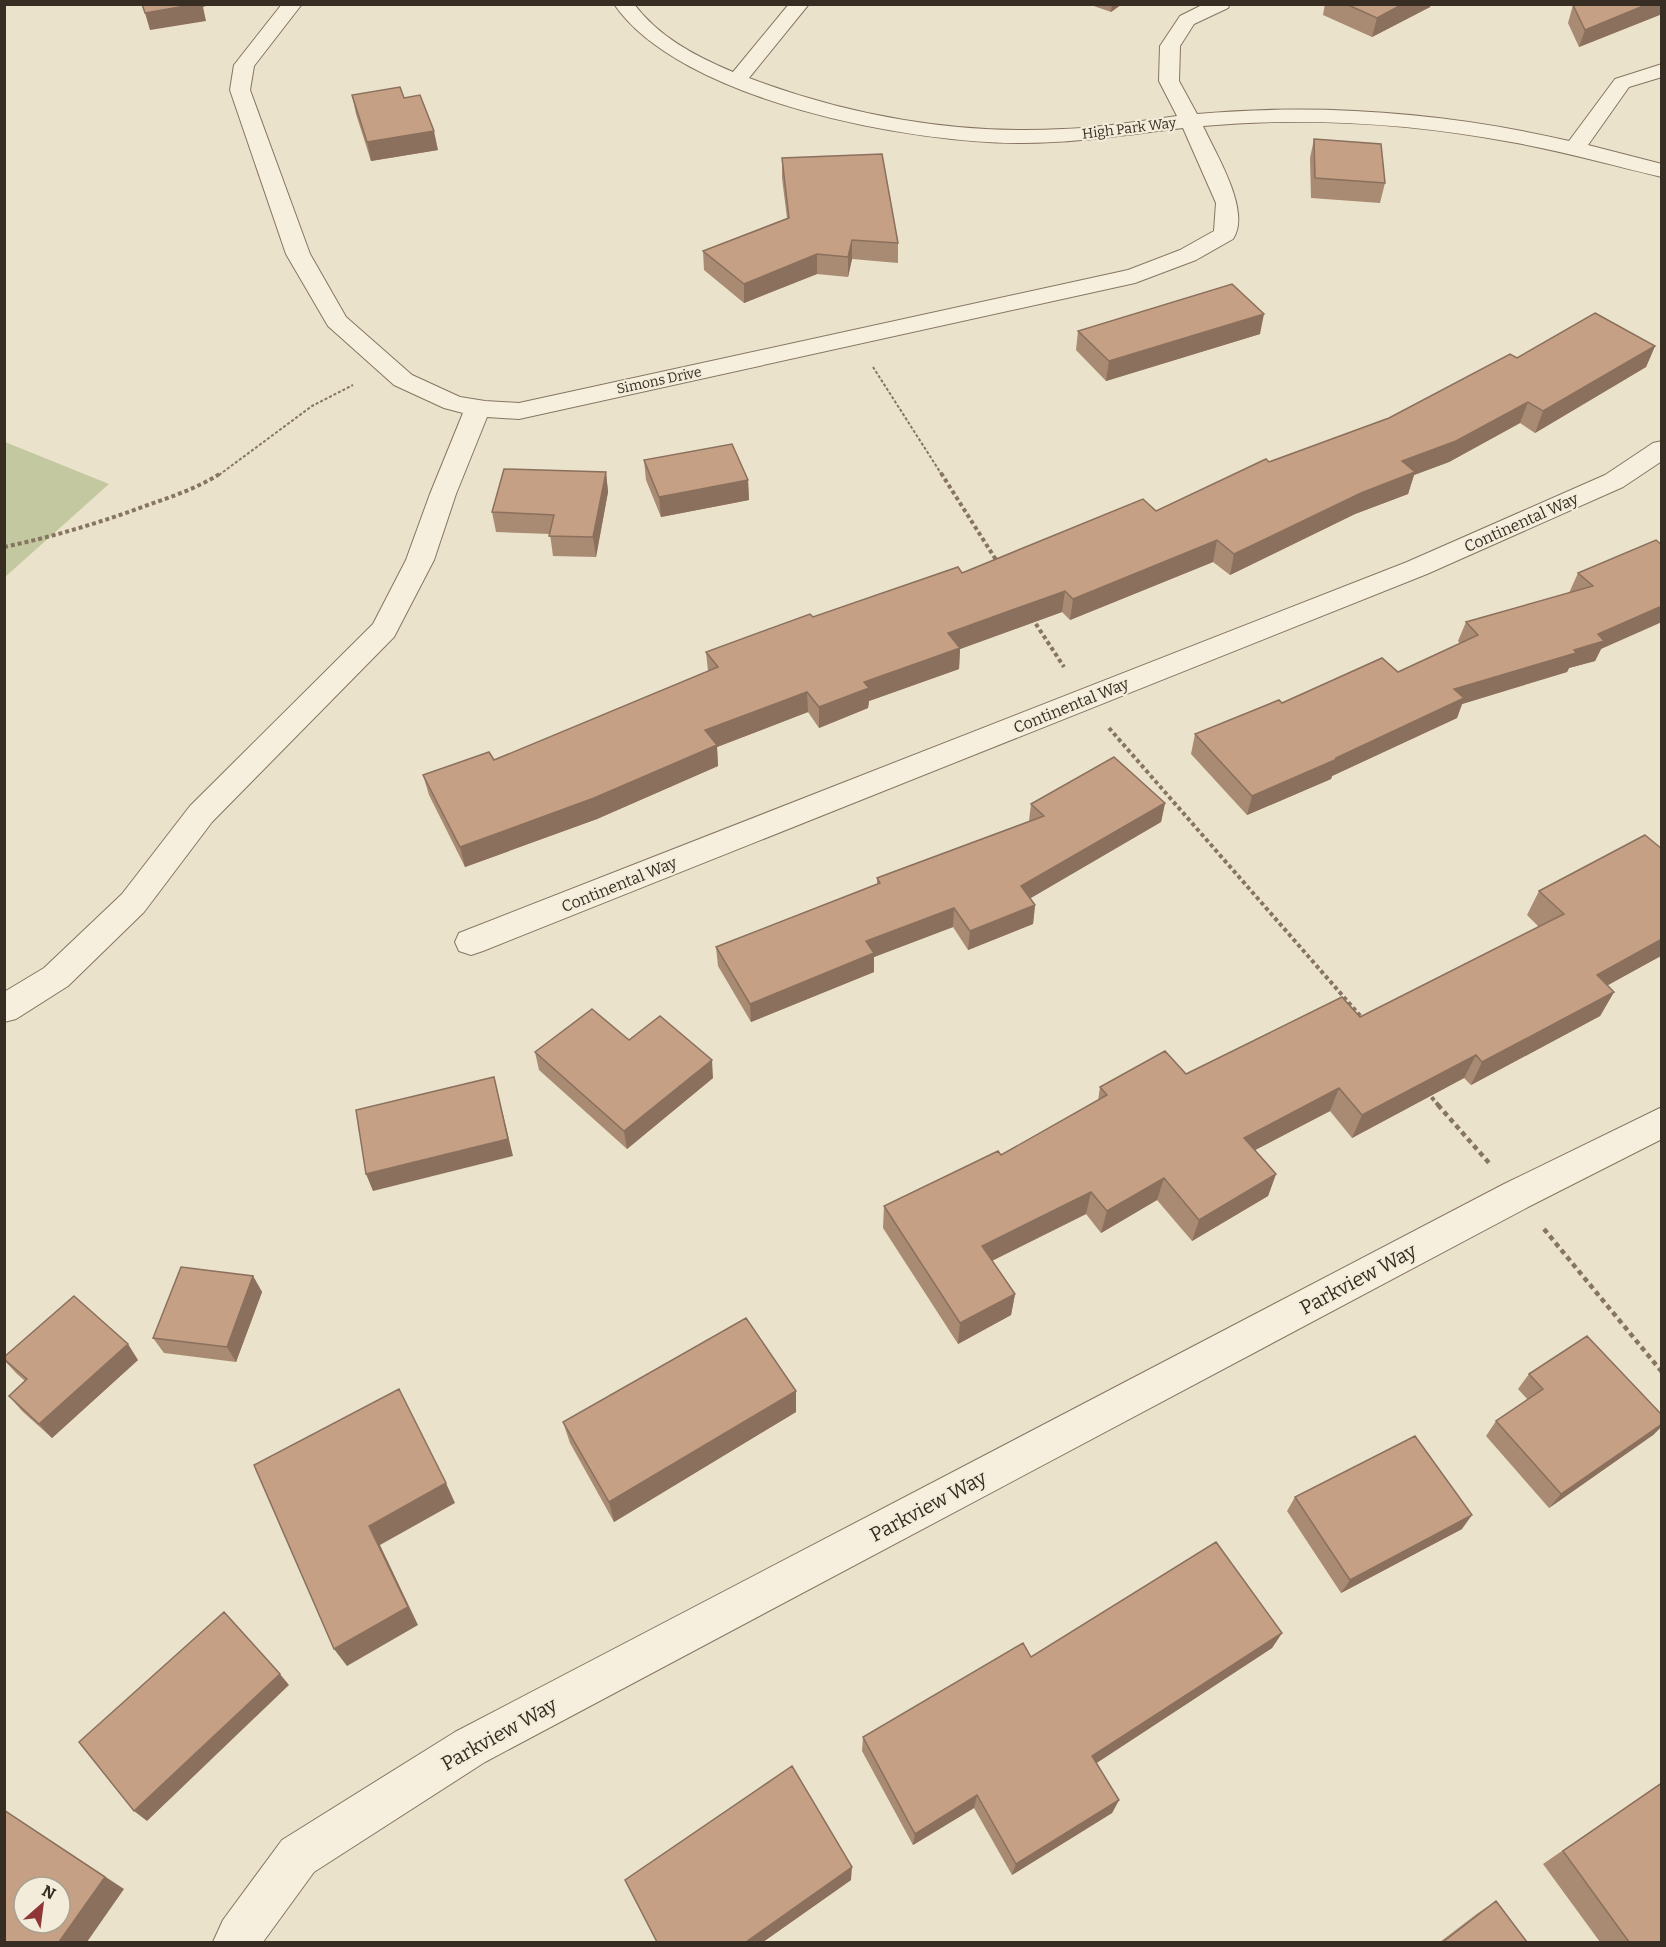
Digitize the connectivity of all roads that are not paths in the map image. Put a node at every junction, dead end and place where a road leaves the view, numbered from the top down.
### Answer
1 (293, 4) edge
2 (623, 4) edge
3 (801, 4) edge
4 (1221, 4) edge
5 (1662, 70) edge
6 (737, 80) junction
7 (1190, 121) junction
8 (1574, 149) junction
9 (1662, 171) edge
10 (478, 408) junction
11 (1662, 449) edge
12 (471, 942) dead end
13 (4, 1009) edge
14 (1662, 1122) edge
15 (236, 1942) edge

1 - 10 street, Simons Drive
2 - 6 street, High Park Way
3 - 6 street
4 - 7 street
5 - 8 street
6 - 7 street, High Park Way
7 - 8 street, High Park Way
7 - 10 street, Simons Drive
8 - 9 street, High Park Way
10 - 13 street
11 - 12 street, Continental Way
14 - 15 street, Parkview Way

